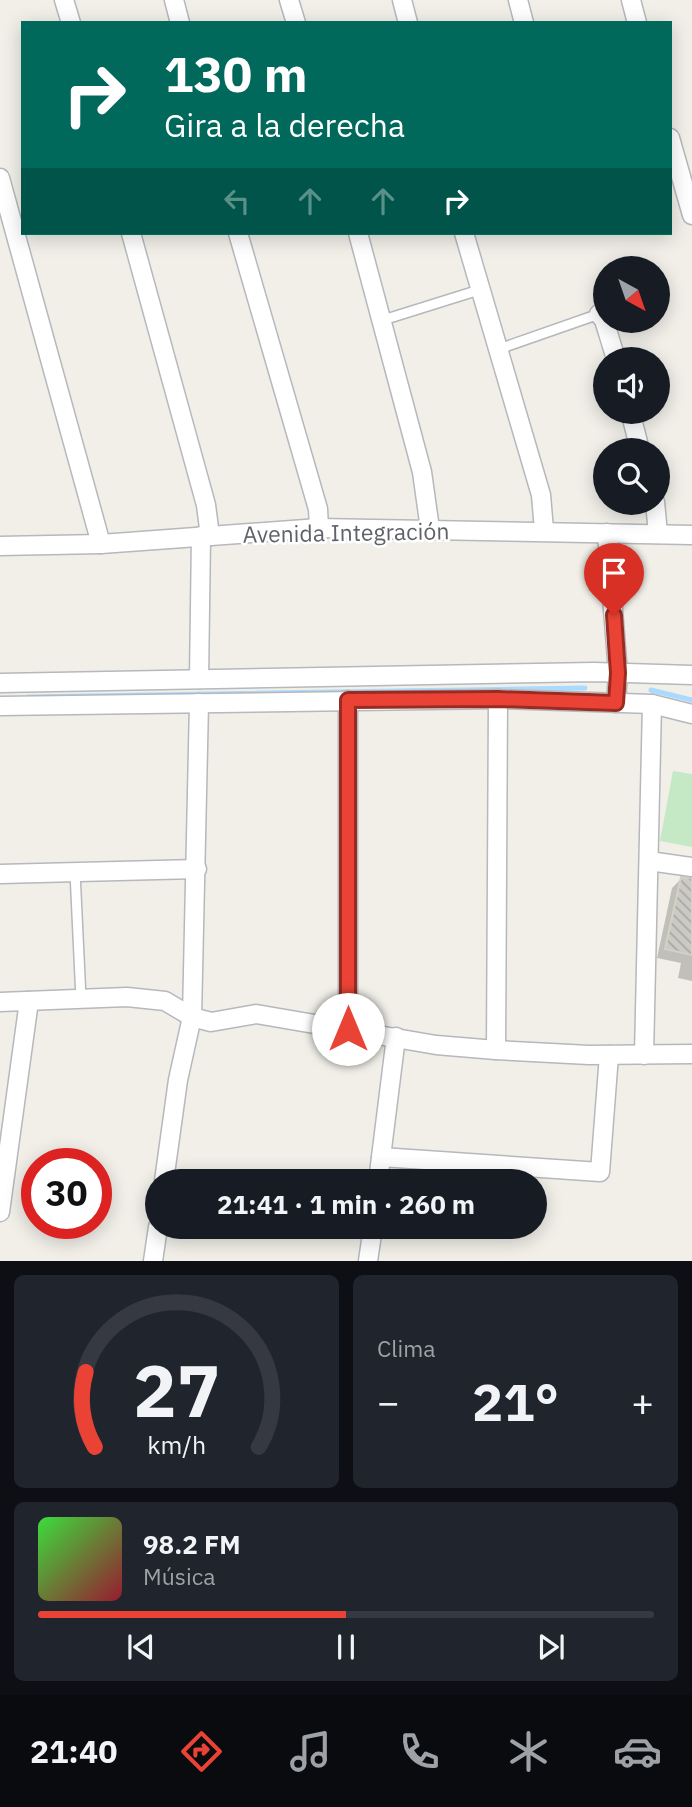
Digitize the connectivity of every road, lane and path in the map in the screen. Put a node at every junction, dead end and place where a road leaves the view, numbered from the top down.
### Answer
1 (65, 0) edge
2 (174, 0) edge
3 (289, 0) edge
4 (402, 0) edge
5 (518, 0) edge
6 (631, 0) edge
7 (70, 21) edge
8 (179, 21) edge
9 (295, 21) edge
10 (407, 21) edge
11 (523, 21) edge
12 (636, 21) edge
13 (672, 144) edge
14 (0, 178) edge
15 (692, 215) edge
16 (12, 222) edge
17 (132, 235) edge
18 (240, 235) edge
19 (358, 235) edge
20 (465, 235) edge
21 (479, 290) junction
22 (593, 316) edge
23 (380, 321) junction
24 (499, 349) junction
25 (656, 515) edge
26 (319, 528) junction
27 (430, 529) junction
28 (544, 530) junction
29 (607, 533) junction
30 (658, 534) junction
31 (692, 535) edge
32 (206, 536) junction
33 (101, 544) junction
34 (0, 546) edge
35 (618, 673) junction
36 (692, 675) edge
37 (199, 679) junction
38 (0, 683) edge
39 (498, 699) junction
40 (348, 700) junction
41 (199, 703) junction
42 (616, 703) junction
43 (652, 704) junction
44 (0, 706) edge
45 (692, 713) edge
46 (649, 861) junction
47 (692, 867) edge
48 (197, 869) junction
49 (75, 872) junction
50 (0, 874) edge
51 (81, 999) junction
52 (29, 1001) junction
53 (0, 1002) edge
54 (192, 1017) junction
55 (348, 1029) junction
56 (396, 1037) junction
57 (496, 1050) junction
58 (692, 1054) edge
59 (609, 1055) junction
60 (644, 1055) junction
61 (6, 1126) edge
62 (381, 1157) junction
63 (166, 1169) edge
64 (380, 1169) edge
65 (0, 1212) edge
66 (156, 1239) edge
67 (371, 1239) edge
68 (153, 1261) edge
69 (368, 1261) edge

1 - 7 street
2 - 8 street
3 - 9 street
4 - 10 street
5 - 11 street
6 - 12 street
13 - 15 street
14 - 16 street
16 - 33 street
17 - 32 street
18 - 26 street
19 - 23 street
20 - 21 street
21 - 23 lane
21 - 24 street
22 - 24 lane
23 - 27 street
24 - 28 street
25 - 30 street
26 - 27 street, Avenida Integración
26 - 32 street, Avenida Integración
27 - 28 street, Avenida Integración
28 - 29 street, Avenida Integración
29 - 30 street, Avenida Integración
29 - 35 street
30 - 31 street, Avenida Integración
32 - 33 street, Avenida Integración
32 - 37 street
33 - 34 street, Avenida Integración
35 - 36 street
35 - 37 street
35 - 42 street
37 - 38 street
39 - 40 street
39 - 42 street
39 - 57 street
40 - 41 street
40 - 55 street
41 - 44 street
41 - 48 street
42 - 43 street
43 - 45 street
43 - 46 street
46 - 47 street
46 - 60 street
48 - 49 street
48 - 54 street
49 - 50 street
49 - 51 lane
51 - 52 street
51 - 54 street
52 - 53 street
52 - 61 street
54 - 55 street
54 - 63 street
55 - 56 street
56 - 57 street
56 - 62 street
57 - 59 street
58 - 60 street
59 - 60 street
59 - 62 street
61 - 65 street
62 - 64 street
66 - 68 street
67 - 69 street

